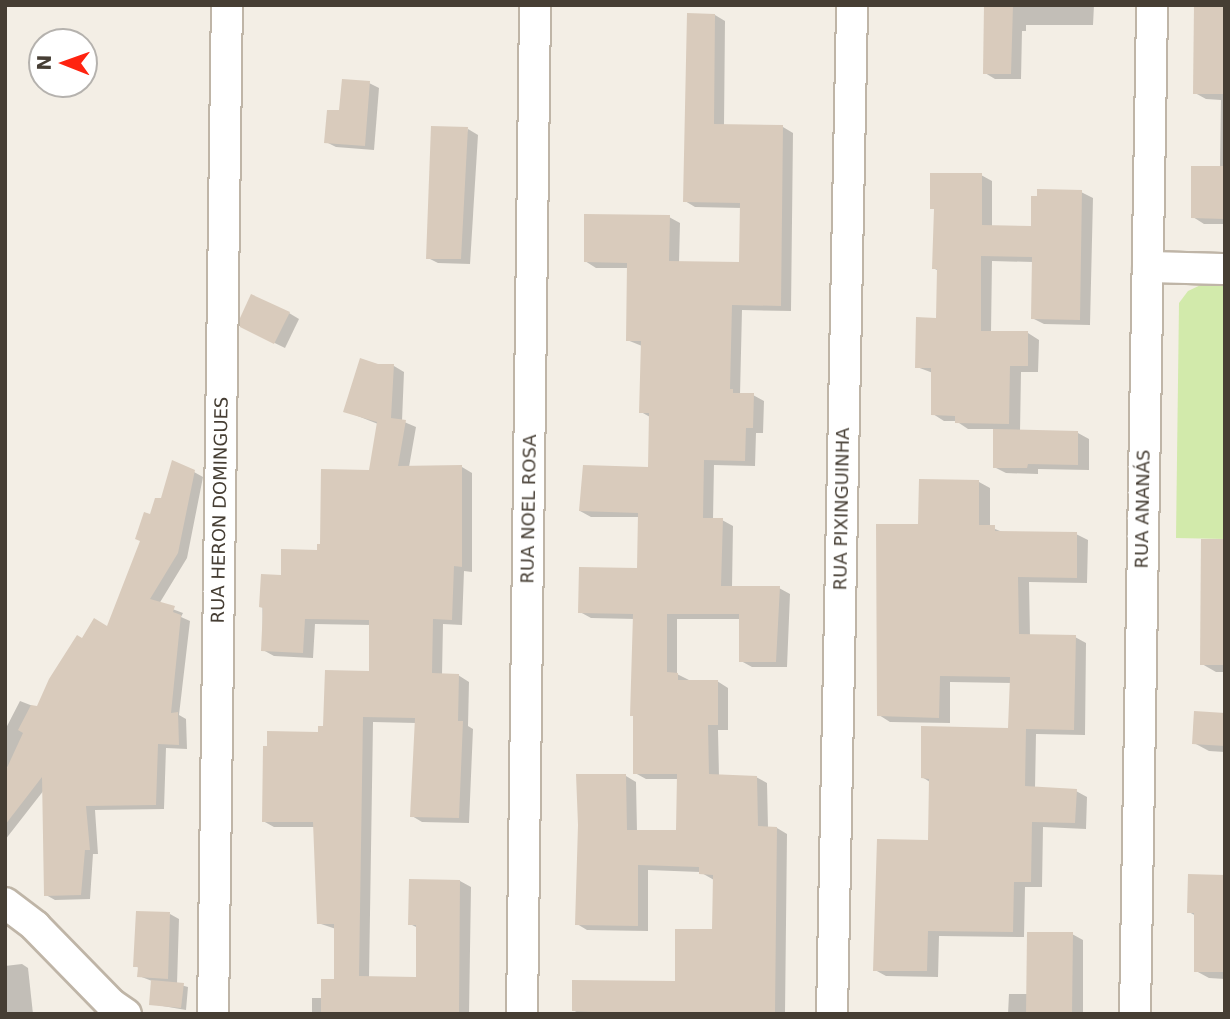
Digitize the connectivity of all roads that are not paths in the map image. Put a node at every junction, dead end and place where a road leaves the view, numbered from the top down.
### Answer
1 (227, 5) edge
2 (535, 5) edge
3 (852, 5) edge
4 (1152, 5) edge
5 (1148, 267) junction
6 (1225, 269) edge
7 (5, 902) edge
8 (126, 1014) edge
9 (214, 1014) edge
10 (522, 1014) edge
11 (832, 1014) edge
12 (1135, 1014) edge

1 - 9 street, RUA HERON DOMINGUES
2 - 10 street, RUA NOEL ROSA
3 - 11 street, RUA PIXINGUINHA
4 - 5 street, RUA ANANÁS
5 - 6 street
5 - 12 street, RUA ANANÁS
7 - 8 street

